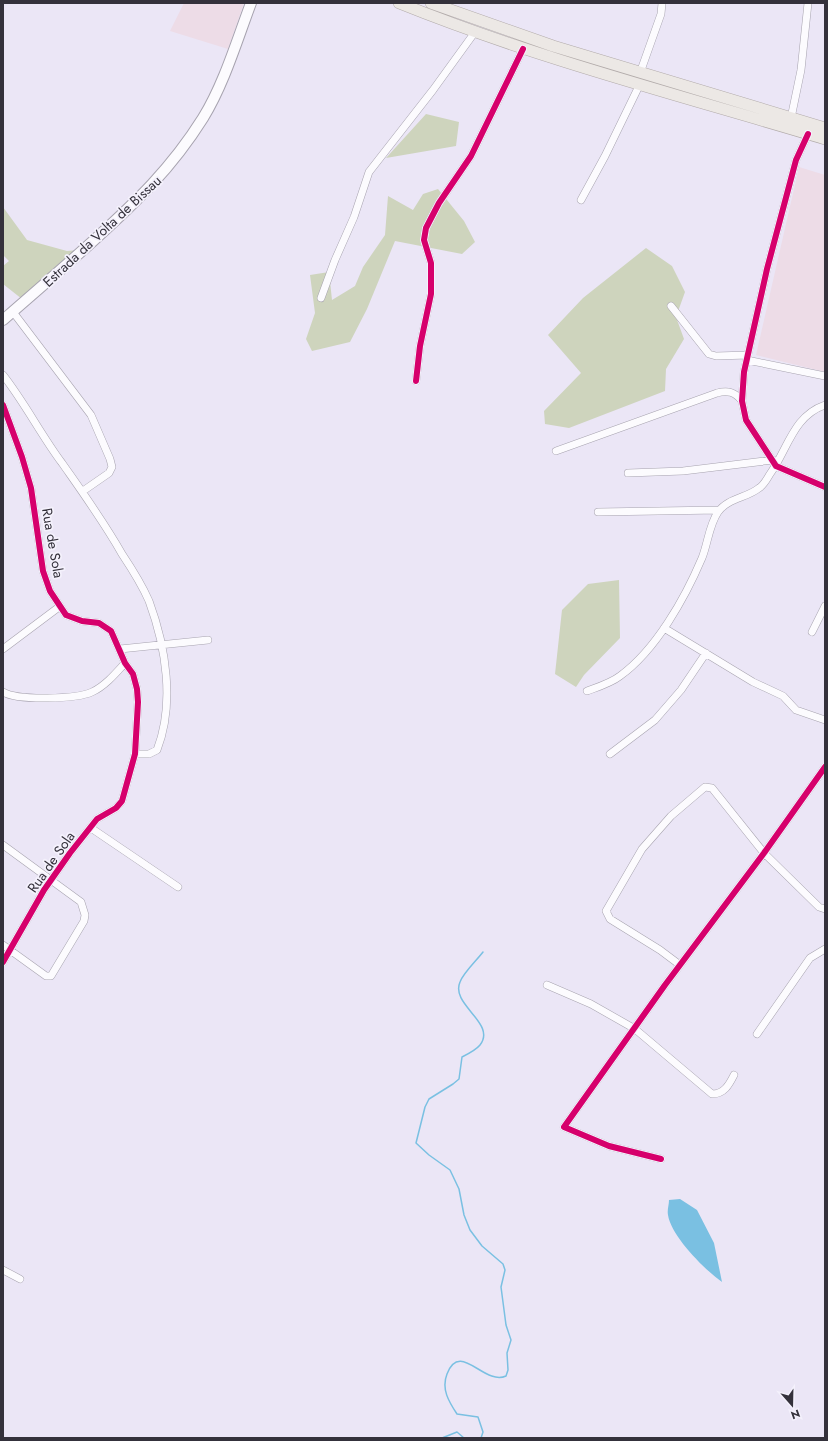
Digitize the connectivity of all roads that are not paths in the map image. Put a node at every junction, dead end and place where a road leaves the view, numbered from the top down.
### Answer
1 (252, 3) edge
2 (399, 3) edge
3 (431, 3) edge
4 (662, 3) edge
5 (808, 3) edge
6 (475, 32) junction
7 (523, 49) junction
8 (640, 73) junction
9 (639, 86) junction
10 (791, 118) junction
11 (825, 128) edge
12 (808, 134) junction
13 (825, 139) edge
14 (581, 200) dead end
15 (321, 298) dead end
16 (671, 306) dead end
17 (13, 312) junction
18 (3, 320) edge
19 (748, 357) junction
20 (3, 375) edge
21 (825, 376) edge
22 (416, 381) dead end
23 (742, 400) junction
24 (3, 405) edge
25 (825, 406) edge
26 (556, 451) dead end
27 (775, 463) junction
28 (628, 472) dead end
29 (825, 487) edge
30 (83, 491) junction
31 (719, 510) junction
32 (598, 512) dead end
33 (825, 606) edge
34 (59, 607) junction
35 (664, 628) junction
36 (812, 632) dead end
37 (208, 640) dead end
38 (160, 646) junction
39 (3, 649) edge
40 (120, 649) junction
41 (706, 652) junction
42 (125, 663) junction
43 (588, 691) dead end
44 (3, 692) edge
45 (825, 720) edge
46 (135, 754) junction
47 (610, 754) dead end
48 (825, 768) edge
49 (91, 828) junction
50 (3, 845) edge
51 (764, 853) junction
52 (51, 880) junction
53 (178, 887) dead end
54 (825, 909) edge
55 (3, 945) edge
56 (825, 949) edge
57 (11, 950) junction
58 (3, 962) edge
59 (680, 965) junction
60 (547, 985) dead end
61 (635, 1029) junction
62 (757, 1034) dead end
63 (734, 1075) dead end
64 (661, 1159) dead end
65 (3, 1270) edge
66 (20, 1279) dead end

1 - 17 main road, Estrada da Volta de Bissau
2 - 6 main road
3 - 8 main road
4 - 8 street
5 - 10 street
6 - 7 main road
6 - 15 street
7 - 9 main road
7 - 22 street
8 - 10 main road
9 - 12 main road
9 - 14 street
10 - 11 main road
12 - 13 main road
12 - 19 street
16 - 19 street
17 - 18 main road, Estrada da Volta de Bissau
17 - 30 street
19 - 21 street
19 - 23 street
20 - 30 street
23 - 26 street
23 - 27 street
24 - 34 street, Rua de Sola
25 - 27 street
27 - 28 street
27 - 29 street
27 - 31 street
30 - 38 street
31 - 32 street
31 - 35 street
33 - 36 street
34 - 39 street
34 - 40 street, Rua de Sola
35 - 41 street
35 - 43 street
37 - 38 street
38 - 40 street
38 - 46 street
40 - 42 street, Rua de Sola
41 - 45 street
41 - 47 street
42 - 44 street
42 - 46 street, Rua de Sola
46 - 49 street, Rua de Sola
48 - 51 street
49 - 52 street, Rua de Sola
49 - 53 street
50 - 52 street
51 - 54 street
51 - 59 street
51 - 59 street
52 - 57 street, Rua de Sola
52 - 57 street
55 - 57 street
56 - 62 street
57 - 58 street, Rua de Sola
59 - 61 street
60 - 61 street
61 - 63 street
61 - 64 street
65 - 66 street

